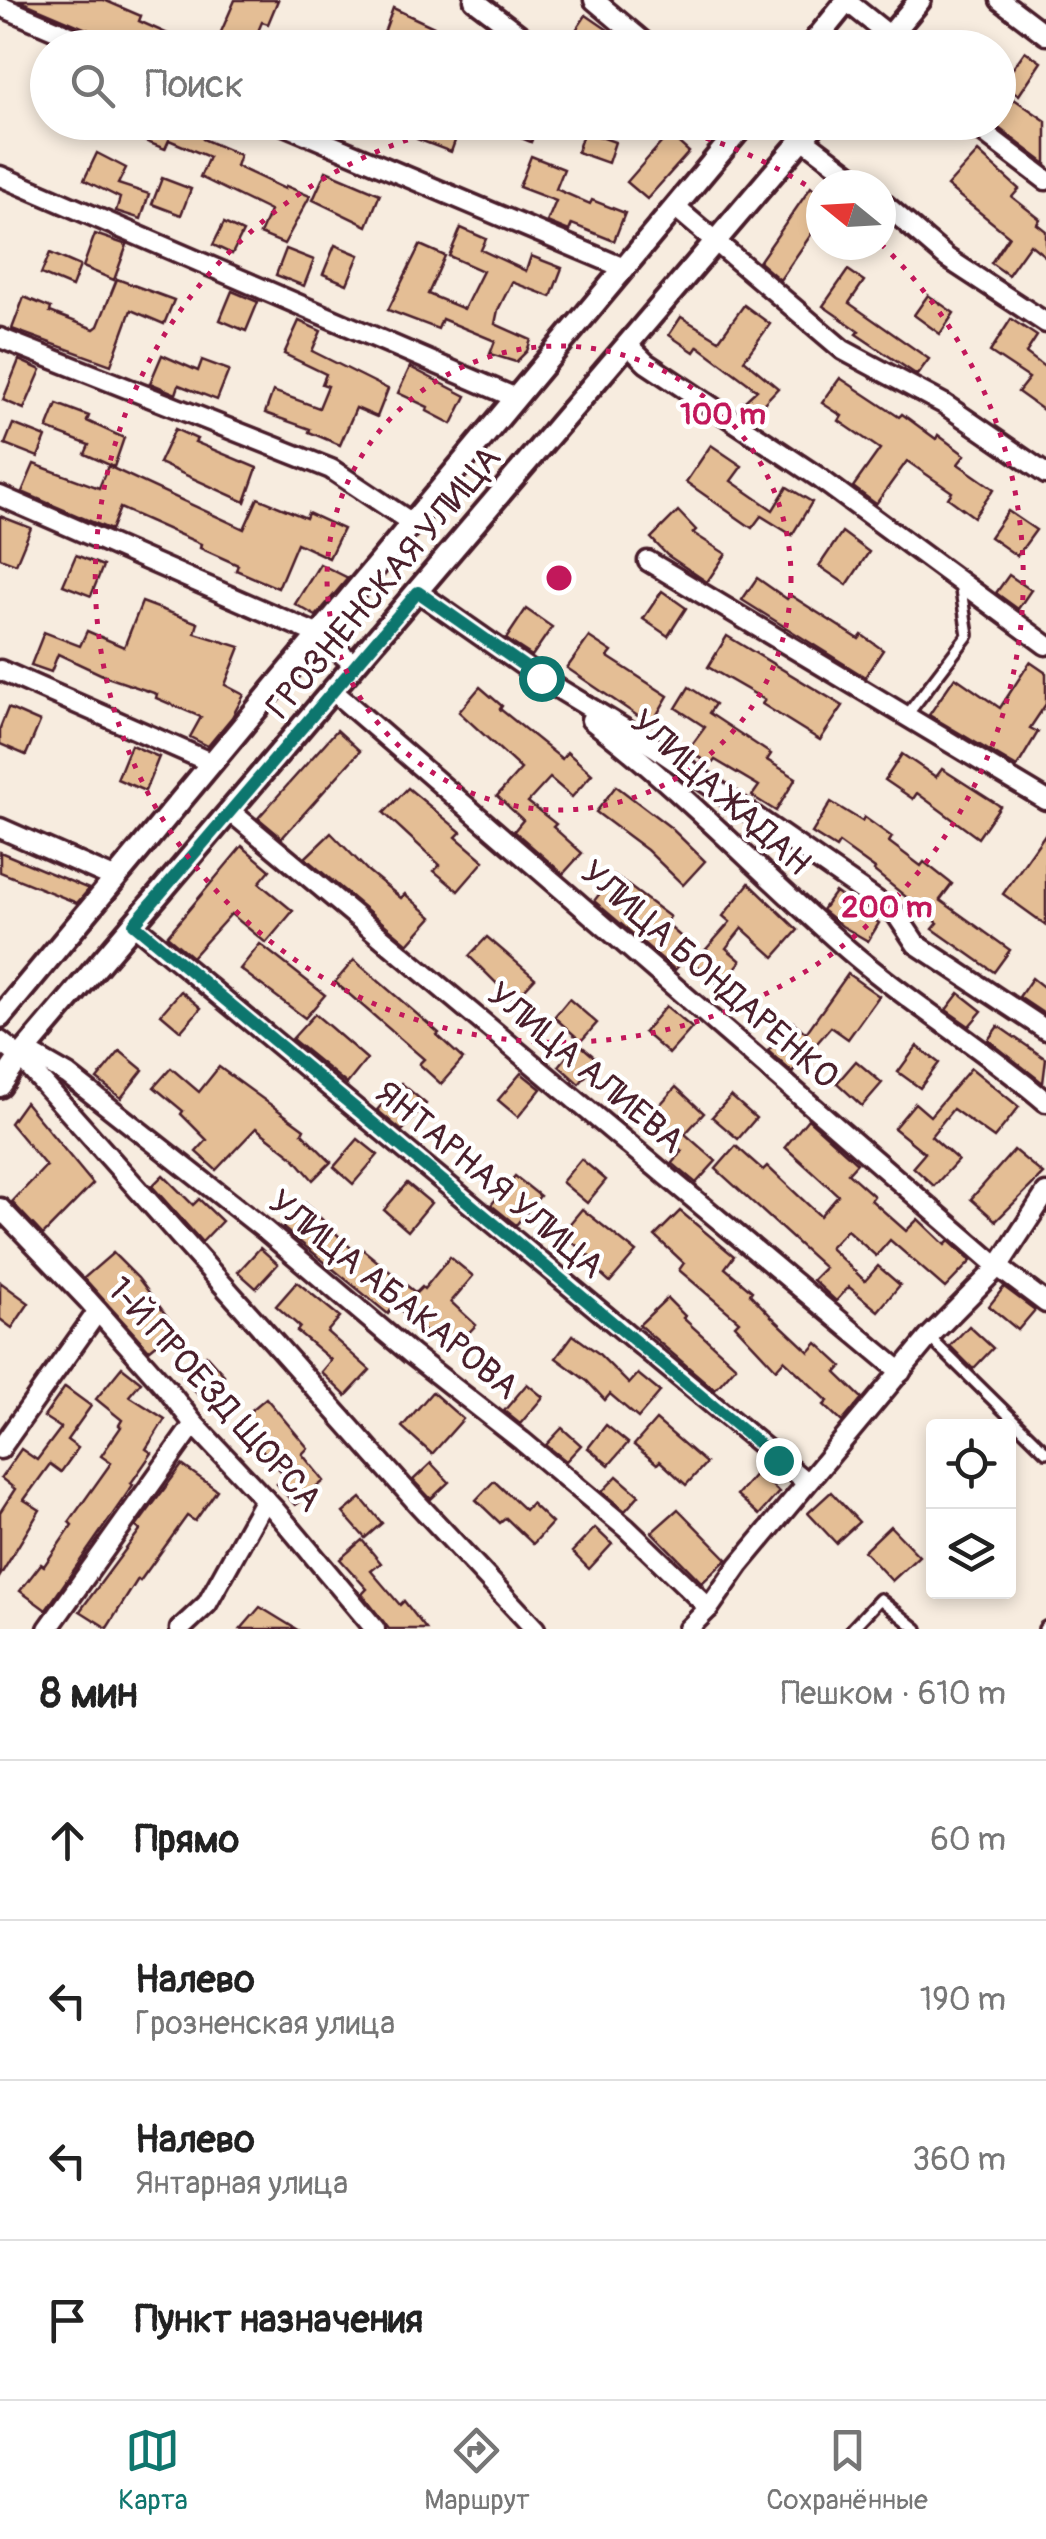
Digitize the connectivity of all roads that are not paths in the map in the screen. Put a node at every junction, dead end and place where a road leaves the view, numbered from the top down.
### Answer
1 (474, 0) edge
2 (594, 0) edge
3 (847, 0) edge
4 (920, 0) edge
5 (1000, 0) edge
6 (0, 6) edge
7 (56, 30) edge
8 (513, 30) edge
9 (630, 30) edge
10 (823, 30) edge
11 (874, 30) edge
12 (895, 30) edge
13 (1046, 35) edge
14 (319, 140) edge
15 (731, 140) edge
16 (802, 140) edge
17 (819, 140) edge
18 (994, 140) edge
19 (849, 170) edge
20 (0, 176) edge
21 (1046, 180) edge
22 (676, 207) junction
23 (896, 214) edge
24 (716, 242) junction
25 (624, 268) junction
26 (1046, 323) edge
27 (0, 338) edge
28 (628, 345) junction
29 (516, 398) junction
30 (1046, 474) edge
31 (0, 496) edge
32 (412, 523) junction
33 (648, 561) dead end
34 (960, 584) junction
35 (418, 592) junction
36 (319, 635) junction
37 (1046, 645) edge
38 (355, 666) junction
39 (0, 670) edge
40 (541, 678) junction
41 (333, 690) junction
42 (906, 716) junction
43 (212, 763) junction
44 (1046, 800) edge
45 (230, 811) junction
46 (0, 828) edge
47 (116, 879) junction
48 (134, 924) junction
49 (0, 1017) edge
50 (1046, 1030) edge
51 (0, 1041) edge
52 (20, 1057) junction
53 (0, 1086) edge
54 (1046, 1102) edge
55 (1046, 1193) edge
56 (0, 1208) edge
57 (998, 1266) junction
58 (1046, 1303) edge
59 (98, 1311) junction
60 (929, 1338) junction
61 (900, 1372) junction
62 (194, 1424) junction
63 (0, 1449) edge
64 (1046, 1452) edge
65 (806, 1482) junction
66 (265, 1499) junction
67 (709, 1608) junction
68 (48, 1629) edge
69 (180, 1629) edge
70 (375, 1629) edge
71 (535, 1629) edge
72 (688, 1629) edge
73 (852, 1629) edge
74 (917, 1629) edge

1 - 8 street
2 - 9 street
3 - 10 street
3 - 11 street
4 - 12 street
5 - 13 street
6 - 7 street
14 - 25 street
15 - 22 street, ГРОЗНЕНСКАЯ УЛИЦА
16 - 24 street, ГРОЗНЕНСКАЯ УЛИЦА
17 - 19 street
18 - 21 street
20 - 29 street
22 - 24 street
22 - 25 street, ГРОЗНЕНСКАЯ УЛИЦА
23 - 26 street
24 - 28 street, ГРОЗНЕНСКАЯ УЛИЦА
24 - 30 street
25 - 29 street, ГРОЗНЕНСКАЯ УЛИЦА
27 - 32 street
28 - 34 street
28 - 35 street, ГРОЗНЕНСКАЯ УЛИЦА
29 - 32 street, ГРОЗНЕНСКАЯ УЛИЦА
31 - 36 street
32 - 36 street, ГРОЗНЕНСКАЯ УЛИЦА
33 - 42 street
34 - 37 street
34 - 42 lane
35 - 38 street, ГРОЗНЕНСКАЯ УЛИЦА
35 - 40 street
36 - 38 street
36 - 43 street, ГРОЗНЕНСКАЯ УЛИЦА
38 - 41 street, ГРОЗНЕНСКАЯ УЛИЦА
39 - 43 street
40 - 50 street
40 - 54 street, УЛИЦА ЖАДАН
41 - 45 street, ГРОЗНЕНСКАЯ УЛИЦА
41 - 57 street, УЛИЦА БОНДАРЕНКО
42 - 44 street
43 - 47 street, ГРОЗНЕНСКАЯ УЛИЦА
45 - 48 street, ГРОЗНЕНСКАЯ УЛИЦА
45 - 61 street, УЛИЦА АЛИЕВА
46 - 47 street
47 - 49 street, ГРОЗНЕНСКАЯ УЛИЦА
48 - 52 street, ГРОЗНЕНСКАЯ УЛИЦА
48 - 65 street, ЯНТАРНАЯ УЛИЦА
51 - 52 street
52 - 53 street, ГРОЗНЕНСКАЯ УЛИЦА
52 - 67 street, УЛИЦА АБАКАРОВА
52 - 71 street
55 - 57 street
56 - 59 street, 1-Й ПРОЕЗД ЩОРСА
57 - 58 street, УЛИЦА БОНДАРЕНКО
57 - 60 street
59 - 62 street, 1-Й ПРОЕЗД ЩОРСА
59 - 63 street
60 - 61 street
60 - 64 lane
61 - 65 street
62 - 66 street, 1-Й ПРОЕЗД ЩОРСА
62 - 68 street
65 - 67 street
66 - 69 street
66 - 70 street, 1-Й ПРОЕЗД ЩОРСА
67 - 72 street
73 - 74 lane

